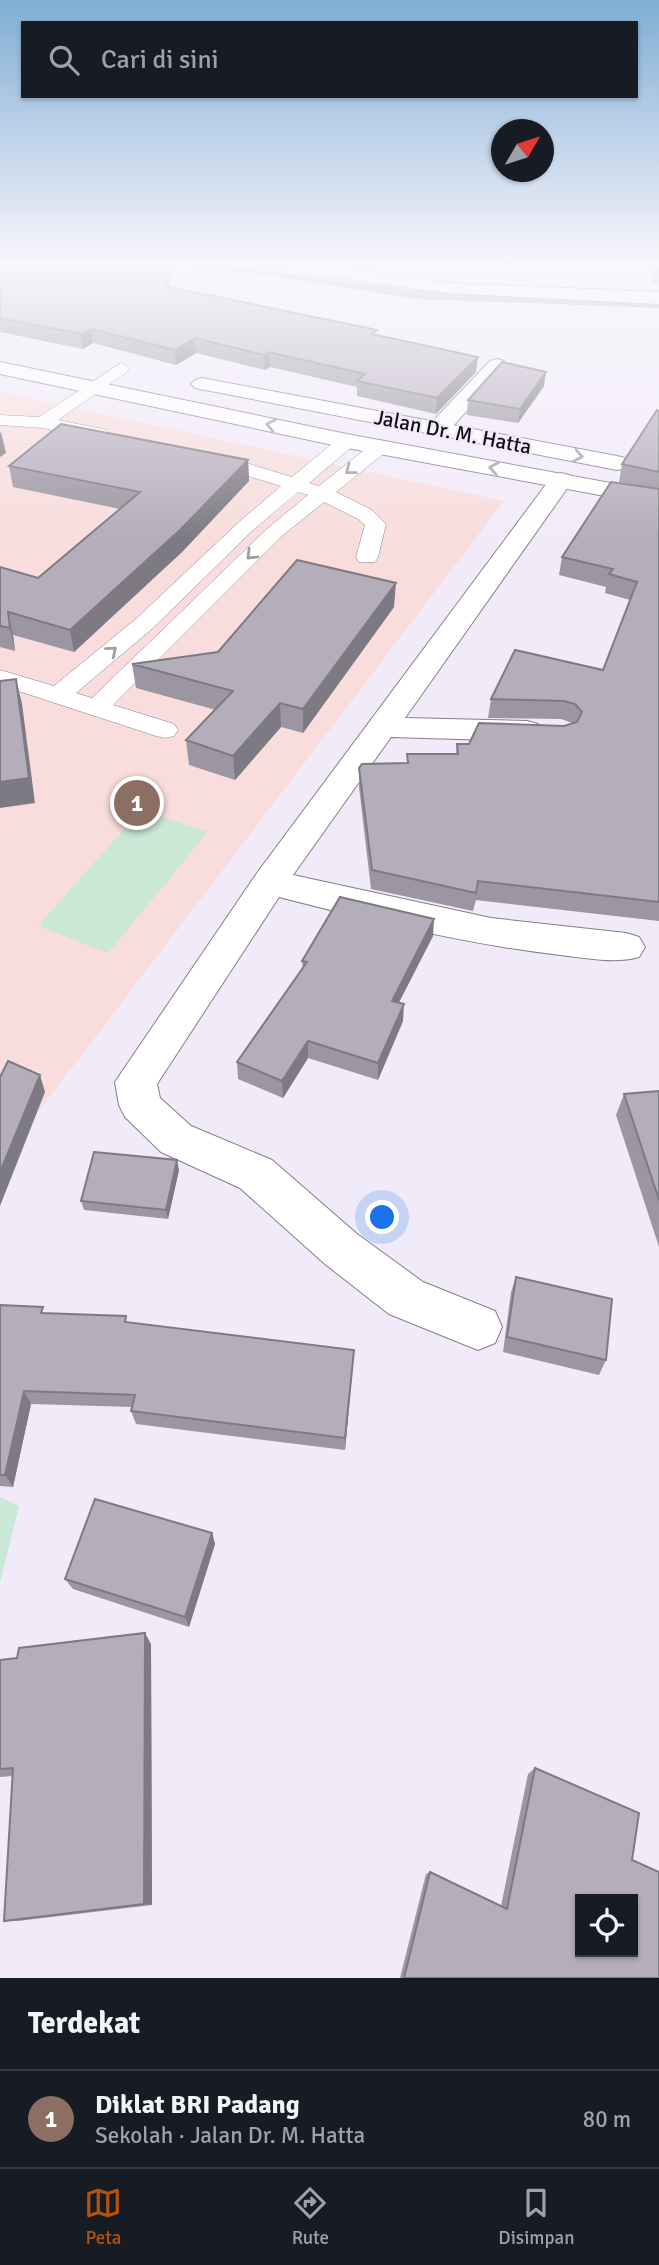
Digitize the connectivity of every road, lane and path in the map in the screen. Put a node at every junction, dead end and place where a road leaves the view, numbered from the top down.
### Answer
1 (94, 363) dead end
2 (497, 365) edge
3 (0, 368) edge
4 (121, 368) junction
5 (148, 373) dead end
6 (187, 381) dead end
7 (94, 387) junction
8 (0, 421) edge
9 (43, 423) junction
10 (438, 429) junction
11 (122, 438) edge
12 (347, 441) junction
13 (380, 447) junction
14 (196, 454) edge
15 (633, 467) edge
16 (561, 480) junction
17 (294, 484) junction
18 (321, 494) junction
19 (659, 499) edge
20 (246, 526) junction
21 (275, 532) junction
22 (367, 558) dead end
23 (0, 677) edge
24 (60, 694) junction
25 (97, 707) junction
26 (382, 727) junction
27 (165, 730) dead end
28 (560, 732) edge
29 (270, 882) junction
30 (626, 947) dead end
31 (478, 1327) dead end

1 - 4 street
2 - 10 street
3 - 7 street, Jalan Dr. M. Hatta
4 - 5 street
4 - 7 lane
6 - 10 street, Jalan Dr. M. Hatta
7 - 9 lane
12 -> 7 street, Jalan Dr. M. Hatta
8 - 9 lane
9 - 11 lane
10 -> 15 street, Jalan Dr. M. Hatta
12 - 13 street, Jalan Dr. M. Hatta
12 - 17 lane
16 -> 13 street, Jalan Dr. M. Hatta
13 -> 18 lane
14 - 17 lane
16 - 19 street, Jalan Dr. M. Hatta
16 - 26 street
17 - 18 lane
17 - 20 lane
18 - 21 lane
18 - 22 lane
20 - 21 lane
24 -> 20 lane
21 -> 25 lane
23 - 24 lane
24 - 25 lane
25 - 27 lane
26 - 28 street
26 - 29 street
29 - 30 street
29 - 31 street

